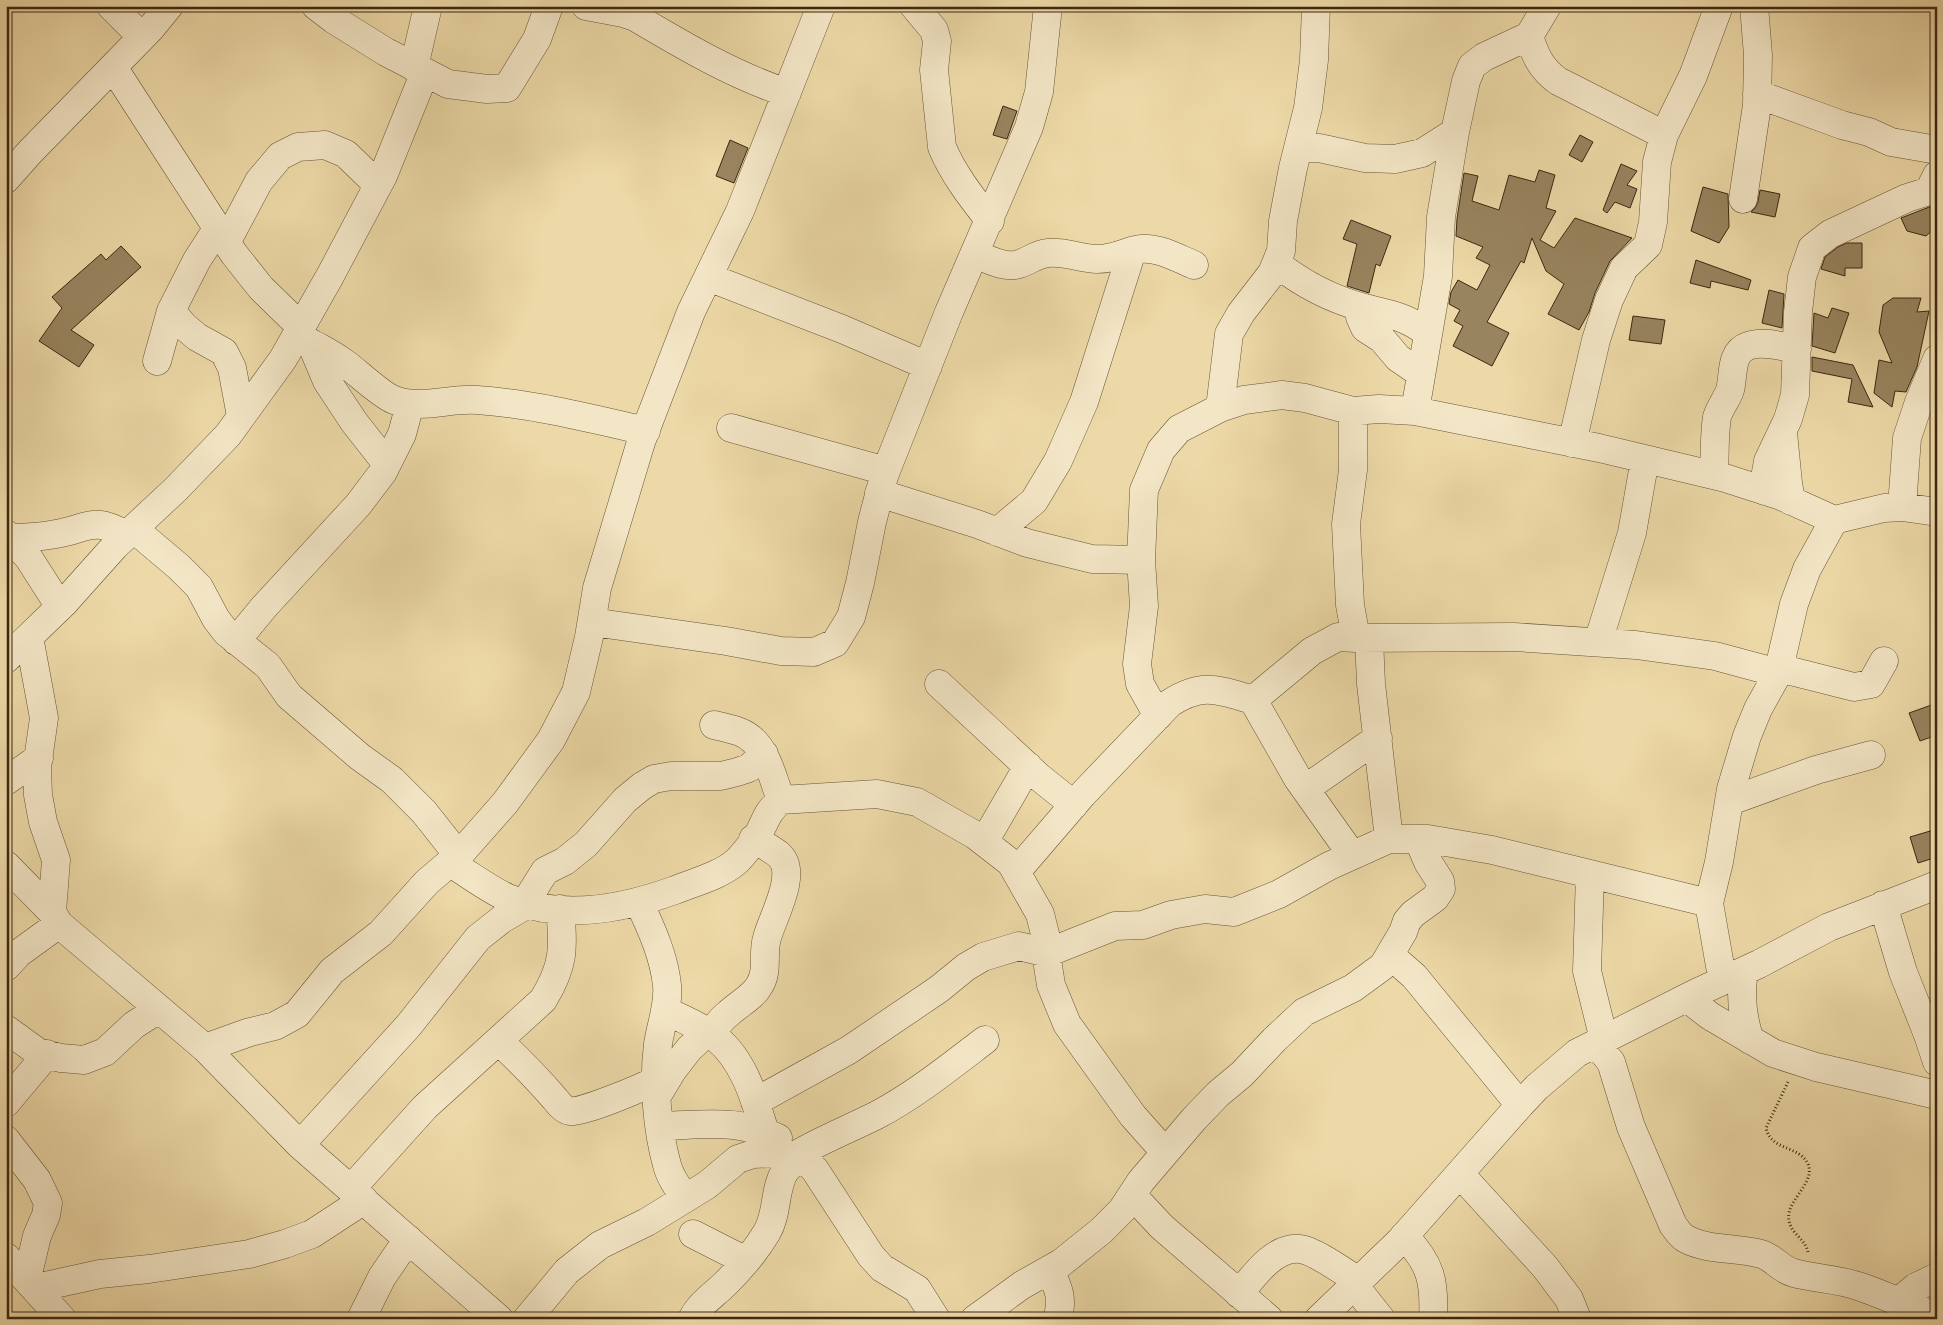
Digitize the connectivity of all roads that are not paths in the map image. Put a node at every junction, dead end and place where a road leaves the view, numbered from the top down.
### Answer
1 (111, 6) edge
2 (169, 6) edge
3 (316, 6) edge
4 (428, 6) edge
5 (549, 6) edge
6 (586, 6) edge
7 (821, 6) edge
8 (914, 6) edge
9 (1048, 6) edge
10 (1316, 6) edge
11 (1547, 6) edge
12 (1719, 6) edge
13 (1754, 6) edge
14 (617, 9) edge
15 (1529, 36) junction
16 (142, 37) junction
17 (113, 67) junction
18 (419, 69) junction
19 (787, 93) junction
20 (1757, 94) junction
21 (1455, 132) junction
22 (1664, 135) junction
23 (1298, 148) junction
24 (1937, 150) edge
25 (1407, 156) junction
26 (1450, 160) junction
27 (11, 162) edge
28 (1937, 175) edge
29 (378, 184) junction
30 (1743, 199) dead end
31 (990, 221) junction
32 (222, 236) junction
33 (1132, 251) junction
34 (975, 254) junction
35 (1276, 263) junction
36 (1194, 265) dead end
37 (708, 277) junction
38 (1360, 307) junction
39 (171, 311) junction
40 (1428, 333) junction
41 (303, 336) junction
42 (1797, 349) junction
43 (157, 361) dead end
44 (928, 366) junction
45 (1934, 372) edge
46 (1420, 373) junction
47 (410, 404) junction
48 (1220, 408) junction
49 (1353, 411) junction
50 (1415, 411) junction
51 (242, 416) junction
52 (731, 428) dead end
53 (1782, 430) junction
54 (646, 431) junction
55 (1572, 443) junction
56 (1645, 459) junction
57 (387, 464) junction
58 (1714, 475) junction
59 (883, 482) junction
60 (1765, 491) junction
61 (1791, 501) junction
62 (1902, 507) junction
63 (1937, 512) edge
64 (1834, 520) junction
65 (130, 532) junction
66 (997, 532) junction
67 (8, 536) edge
68 (1142, 560) junction
69 (60, 607) junction
70 (592, 622) junction
71 (29, 637) junction
72 (1363, 638) junction
73 (236, 641) junction
74 (1598, 642) junction
75 (6, 659) edge
76 (1884, 662) dead end
77 (1778, 671) junction
78 (939, 684) dead end
79 (1253, 700) junction
80 (1158, 716) junction
81 (714, 725) dead end
82 (1378, 738) junction
83 (764, 754) junction
84 (1871, 755) dead end
85 (39, 758) junction
86 (1028, 766) junction
87 (6, 781) edge
88 (1305, 789) junction
89 (781, 800) junction
90 (1730, 800) junction
91 (1074, 805) junction
92 (753, 839) junction
93 (1389, 839) junction
94 (1418, 839) junction
95 (984, 842) junction
96 (1352, 855) junction
97 (454, 859) junction
98 (6, 865) edge
99 (1016, 872) junction
100 (1590, 874) junction
101 (1937, 885) edge
102 (639, 902) junction
103 (526, 903) junction
104 (1709, 903) junction
105 (1883, 905) junction
106 (560, 909) junction
107 (56, 918) junction
108 (1047, 954) junction
109 (1390, 954) junction
110 (6, 967) edge
111 (1734, 975) junction
112 (1687, 998) junction
113 (159, 1009) junction
114 (666, 1011) junction
115 (6, 1029) edge
116 (709, 1033) junction
117 (985, 1040) dead end
118 (1750, 1040) junction
119 (499, 1041) junction
120 (1600, 1042) junction
121 (205, 1048) junction
122 (47, 1054) junction
123 (1937, 1062) edge
124 (10, 1093) edge
125 (1937, 1095) edge
126 (653, 1101) junction
127 (1520, 1105) junction
128 (762, 1112) junction
129 (6, 1140) edge
130 (300, 1145) junction
131 (1165, 1152) junction
132 (798, 1155) junction
133 (744, 1157) junction
134 (1460, 1174) junction
135 (358, 1195) junction
136 (1132, 1195) junction
137 (685, 1198) junction
138 (693, 1234) dead end
139 (1404, 1236) junction
140 (408, 1239) junction
141 (6, 1257) edge
142 (746, 1261) junction
143 (1050, 1270) junction
144 (1937, 1277) edge
145 (1356, 1283) junction
146 (1239, 1294) junction
147 (38, 1296) edge
148 (1898, 1302) junction
149 (484, 1314) edge
150 (1937, 1316) edge
151 (62, 1319) edge
152 (361, 1319) edge
153 (527, 1319) edge
154 (692, 1319) edge
155 (936, 1319) edge
156 (974, 1319) edge
157 (1057, 1319) edge
158 (1269, 1319) edge
159 (1319, 1319) edge
160 (1381, 1319) edge
161 (1433, 1319) edge
162 (1577, 1319) edge

1 - 16 street
2 - 16 street
3 - 18 street
4 - 18 street
5 - 18 street
6 - 14 street
7 - 19 street
8 - 31 street
9 - 31 street
10 - 23 street
11 - 15 street
12 - 22 street
13 - 20 street
14 - 19 street
15 - 21 street
15 - 22 street
16 - 17 street
17 - 27 street
17 - 32 street
18 - 29 street
19 - 37 street
20 - 24 street
20 - 30 street
21 - 25 street
21 - 26 street
22 - 55 street
23 - 25 street
23 - 35 street
25 - 26 street
26 - 40 street
28 - 42 street
29 - 32 street
29 - 41 street
31 - 34 street
32 - 39 street
32 - 41 street
33 - 34 street
33 - 36 street
33 - 66 street
34 - 44 street
35 - 38 street
35 - 48 street
37 - 44 street
37 - 54 street
38 - 40 street
38 - 46 street
39 - 43 street
39 - 51 street
40 - 46 street
41 - 47 street
41 - 51 street
41 - 57 street
42 - 53 street
42 - 58 street
44 - 59 street
45 - 62 street
46 - 50 street
47 - 54 street
47 - 57 street
48 - 49 street
48 - 68 street
49 - 50 street
49 - 72 street
50 - 55 street
51 - 65 street
52 - 59 street
53 - 60 street
53 - 61 street
54 - 70 street
55 - 56 street
56 - 58 street
56 - 74 street
57 - 73 street
58 - 60 street
59 - 66 street
59 - 70 street
60 - 61 street
61 - 64 street
62 - 63 street
62 - 64 street
64 - 77 street
65 - 67 street
65 - 69 street
65 - 73 street
66 - 68 street
67 - 69 street
68 - 80 street
69 - 71 street
70 - 97 street
71 - 75 street
71 - 85 street
72 - 74 street
72 - 79 street
72 - 82 street
73 - 97 street
74 - 77 street
76 - 77 street
77 - 90 street
78 - 86 street
79 - 80 street
79 - 88 street
80 - 91 street
81 - 83 street
82 - 88 street
82 - 93 street
83 - 89 street
83 - 103 street
84 - 90 street
85 - 87 street
85 - 107 street
86 - 91 street
86 - 95 street
88 - 96 street
89 - 92 street
89 - 95 street
90 - 104 street
91 - 99 street
92 - 102 street
92 - 116 street
93 - 94 street
93 - 96 street
94 - 100 street
94 - 109 street
95 - 99 street
96 - 108 street
97 - 103 street
97 - 121 street
98 - 107 street
99 - 108 street
100 - 104 street
100 - 120 street
101 - 105 street
102 - 106 street
102 - 114 street
103 - 106 street
103 - 130 street
104 - 111 street
105 - 111 street
105 - 123 street
106 - 119 street
107 - 110 street
107 - 113 street
108 - 128 street
108 - 131 street
109 - 127 street
109 - 131 street
111 - 112 street
111 - 118 street
112 - 118 street
112 - 120 street
113 - 121 street
113 - 122 street
114 - 116 street
114 - 126 street
115 - 122 street
116 - 126 street
116 - 128 street
117 - 132 street
118 - 125 street
119 - 126 street
119 - 135 street
120 - 127 street
120 - 148 street
121 - 130 street
122 - 124 street
126 - 128 street
126 - 137 street
127 - 134 street
128 - 132 street
128 - 133 street
129 - 147 street
130 - 135 street
131 - 136 street
132 - 133 street
132 - 142 street
132 - 155 street
133 - 137 street
134 - 139 street
134 - 162 street
135 - 140 street
135 - 147 street
136 - 143 street
136 - 146 street
137 - 153 street
138 - 142 street
139 - 145 street
139 - 161 street
140 - 149 street
140 - 152 street
141 - 147 street
142 - 154 street
143 - 156 street
143 - 157 street
144 - 148 street
145 - 146 street
145 - 159 street
145 - 160 street
146 - 158 street
147 - 151 street
148 - 150 street

